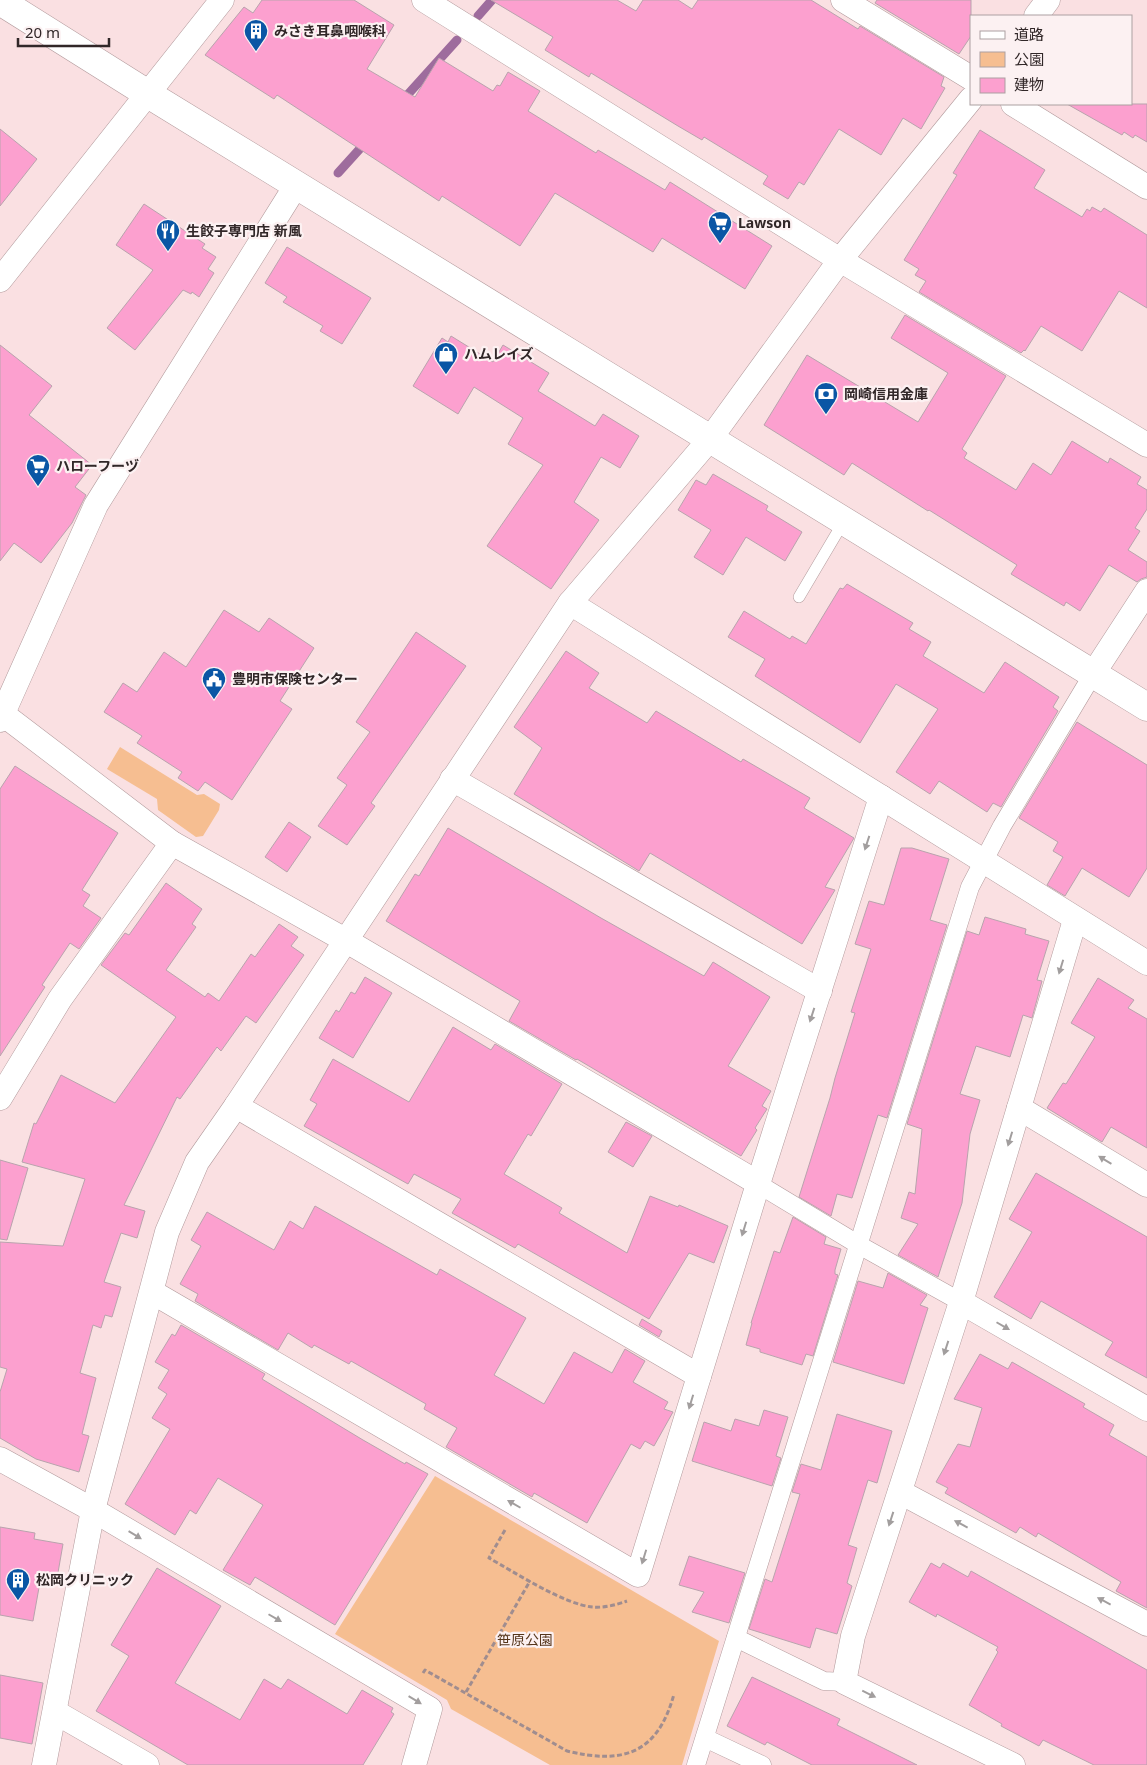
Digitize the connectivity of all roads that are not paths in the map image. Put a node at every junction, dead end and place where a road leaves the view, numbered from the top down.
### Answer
1 (222, 0) edge
2 (424, 0) edge
3 (843, 0) edge
4 (1048, 0) edge
5 (0, 1) edge
6 (1037, 15) edge
7 (970, 77) edge
8 (148, 94) junction
9 (970, 100) edge
10 (1015, 105) edge
11 (297, 184) junction
12 (1147, 187) edge
13 (840, 260) junction
14 (0, 280) edge
15 (710, 439) junction
16 (1147, 445) edge
17 (844, 521) junction
18 (1147, 590) edge
19 (799, 597) dead end
20 (570, 603) junction
21 (1093, 674) junction
22 (1147, 707) edge
23 (1, 715) edge
24 (452, 779) junction
25 (882, 797) junction
26 (172, 843) junction
27 (984, 862) junction
28 (1075, 920) junction
29 (345, 940) junction
30 (1147, 963) edge
31 (820, 990) junction
32 (0, 1098) edge
33 (236, 1106) junction
34 (1019, 1108) junction
35 (758, 1184) junction
36 (1147, 1185) edge
37 (859, 1245) junction
38 (152, 1292) junction
39 (961, 1302) junction
40 (699, 1376) junction
41 (1147, 1409) edge
42 (0, 1458) edge
43 (900, 1492) junction
44 (93, 1510) junction
45 (1147, 1624) edge
46 (736, 1638) junction
47 (844, 1682) junction
48 (54, 1712) junction
49 (705, 1738) junction
50 (44, 1765) edge
51 (147, 1765) edge
52 (414, 1765) edge
53 (696, 1765) edge
54 (762, 1765) edge
55 (1013, 1765) edge

1 - 8 street
2 - 13 street
3 - 7 street
4 - 6 street
5 - 8 street
8 - 11 street
8 - 14 street
9 - 13 street
10 - 12 street
11 - 15 street
11 - 23 street
13 - 15 street
13 - 16 street
15 - 17 street
15 - 20 street
17 - 19 lane
17 - 21 street
18 - 21 street
20 - 24 street
20 - 25 street
21 - 22 street
21 - 27 street
23 - 26 street
24 - 29 street
24 - 31 street
25 - 27 street
25 -> 31 street
26 - 29 street
26 - 32 street
27 - 28 street
27 - 37 street
28 - 30 street
28 -> 34 street
29 - 33 street
29 - 35 street
31 -> 35 street
33 - 38 street
33 - 40 street
36 -> 34 street
34 -> 39 street
35 - 37 street
35 -> 40 street
37 - 39 street
37 - 46 street
40 -> 38 street
38 - 44 street
39 -> 41 street
39 -> 43 street
42 - 44 street
45 -> 43 street
43 -> 47 street
44 - 48 street
44 -> 52 street
46 - 47 street
46 - 49 street
47 -> 55 street
48 - 50 street
48 - 51 street
49 - 53 street
49 - 54 street

